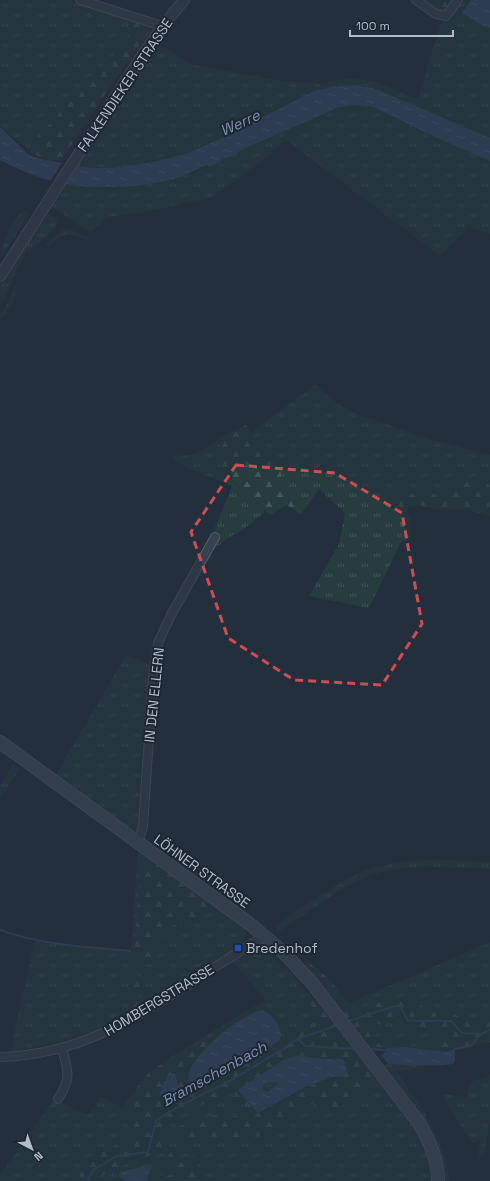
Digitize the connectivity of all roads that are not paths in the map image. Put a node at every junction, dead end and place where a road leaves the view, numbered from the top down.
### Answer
1 (80, 0) edge
2 (184, 0) edge
3 (416, 0) edge
4 (458, 0) edge
5 (162, 28) junction
6 (0, 276) edge
7 (215, 537) dead end
8 (0, 742) edge
9 (138, 842) junction
10 (265, 936) junction
11 (62, 1048) junction
12 (0, 1057) edge
13 (58, 1099) dead end
14 (438, 1181) edge

1 - 5 street
2 - 5 street, FALKENDIEKER STRASSE
3 - 4 street
5 - 6 street, FALKENDIEKER STRASSE
7 - 9 street, IN DEN ELLERN
8 - 9 main road, LÖHNER STRASSE
9 - 10 main road, LÖHNER STRASSE
10 - 11 street, HOMBERGSTRASSE
10 - 14 main road, LÖHNER STRASSE
11 - 12 street, HOMBERGSTRASSE
11 - 13 street

